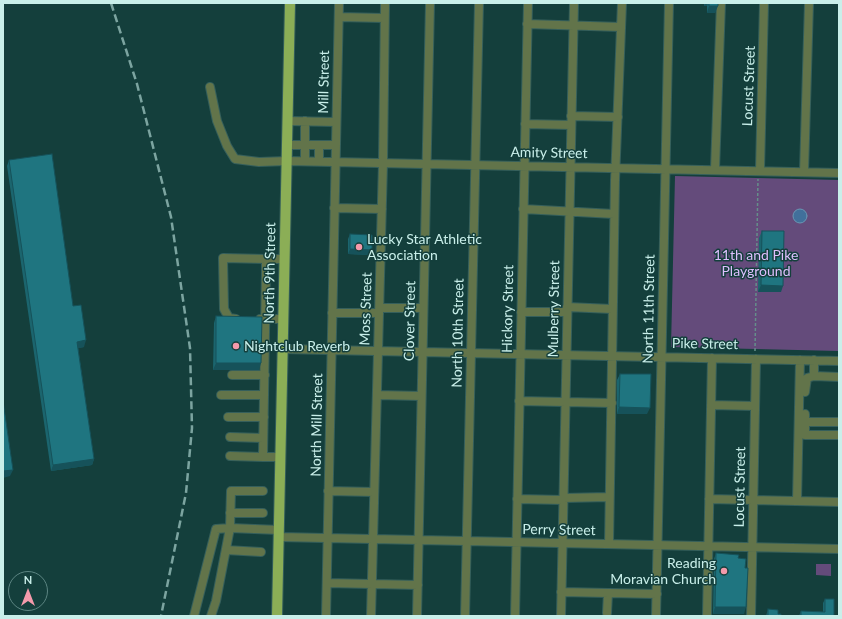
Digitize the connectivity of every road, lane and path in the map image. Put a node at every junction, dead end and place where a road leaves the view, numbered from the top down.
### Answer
1 (290, 3) edge
2 (339, 3) edge
3 (385, 3) edge
4 (430, 3) edge
5 (479, 3) edge
6 (528, 3) edge
7 (574, 3) edge
8 (622, 3) edge
9 (669, 3) edge
10 (721, 3) edge
11 (764, 3) edge
12 (809, 3) edge
13 (339, 17) junction
14 (384, 18) junction
15 (527, 24) junction
16 (573, 25) junction
17 (621, 27) junction
18 (210, 87) dead end
19 (571, 116) junction
20 (618, 117) junction
21 (288, 121) junction
22 (305, 121) junction
23 (336, 122) junction
24 (525, 124) junction
25 (571, 125) junction
26 (287, 145) junction
27 (305, 145) junction
28 (319, 145) junction
29 (336, 145) junction
30 (287, 161) junction
31 (305, 161) junction
32 (319, 161) junction
33 (335, 162) junction
34 (383, 162) junction
35 (426, 164) junction
36 (475, 164) junction
37 (524, 166) junction
38 (570, 166) junction
39 (617, 167) junction
40 (665, 168) junction
41 (715, 169) junction
42 (760, 170) junction
43 (804, 172) junction
44 (839, 173) edge
45 (334, 208) junction
46 (382, 209) junction
47 (523, 209) junction
48 (569, 212) junction
49 (614, 214) junction
50 (266, 259) junction
51 (285, 259) junction
52 (423, 308) junction
53 (612, 309) junction
54 (567, 310) junction
55 (379, 311) junction
56 (521, 312) junction
57 (332, 313) junction
58 (266, 319) junction
59 (283, 319) junction
60 (283, 349) junction
61 (331, 350) junction
62 (378, 351) junction
63 (422, 352) junction
64 (471, 353) junction
65 (520, 354) junction
66 (566, 355) junction
67 (612, 356) junction
68 (661, 356) junction
69 (712, 358) junction
70 (756, 359) junction
71 (800, 360) junction
72 (814, 360) junction
73 (839, 361) edge
74 (232, 375) dead end
75 (265, 375) junction
76 (814, 376) junction
77 (839, 377) edge
78 (221, 395) dead end
79 (264, 395) junction
80 (377, 395) junction
81 (421, 396) junction
82 (519, 401) junction
83 (565, 402) junction
84 (612, 403) junction
85 (711, 405) junction
86 (755, 406) junction
87 (228, 417) dead end
88 (264, 417) junction
89 (804, 422) junction
90 (839, 422) edge
91 (838, 435) edge
92 (230, 437) dead end
93 (263, 438) junction
94 (230, 456) dead end
95 (262, 457) junction
96 (281, 457) junction
97 (263, 491) dead end
98 (328, 491) junction
99 (374, 492) junction
100 (609, 497) junction
101 (517, 499) junction
102 (563, 499) junction
103 (710, 499) junction
104 (753, 500) junction
105 (797, 501) junction
106 (839, 502) edge
107 (230, 513) junction
108 (263, 513) dead end
109 (230, 528) junction
110 (279, 534) junction
111 (328, 538) junction
112 (373, 539) junction
113 (418, 540) junction
114 (467, 541) junction
115 (516, 542) junction
116 (562, 543) junction
117 (609, 544) junction
118 (658, 545) junction
119 (709, 546) junction
120 (752, 548) junction
121 (839, 549) edge
122 (226, 550) junction
123 (261, 552) dead end
124 (327, 583) junction
125 (372, 584) junction
126 (418, 585) junction
127 (561, 592) junction
128 (608, 592) junction
129 (657, 594) junction
130 (607, 615) edge
131 (194, 616) edge
132 (211, 616) edge
133 (277, 616) edge
134 (326, 616) edge
135 (371, 616) edge
136 (417, 616) edge
137 (466, 616) edge
138 (515, 616) edge
139 (561, 616) edge
140 (656, 616) edge
141 (707, 616) edge
142 (751, 616) edge

1 - 21 main road, North 9th Street
2 - 13 street, Mill Street
3 - 14 street, Moss Street
4 - 35 street, Clover Street
5 - 36 street, North 10th Street
6 - 15 street, Hickory Street
7 - 16 street, Mulberry Street
8 - 17 street
9 - 40 street, North 11th Street
10 - 41 street
11 - 42 street, Locust Street
12 - 43 street
13 - 14 street
13 - 23 street, Mill Street
14 - 34 street, Moss Street
15 - 16 street
15 - 24 street, Hickory Street
16 - 17 street
16 - 19 street, Mulberry Street
17 - 20 street
18 - 30 street, Amity Street
19 - 20 street
19 - 25 street, Mulberry Street
20 - 39 street
21 - 22 street
21 - 26 main road, North 9th Street
22 - 23 street
22 - 27 street
23 - 29 street, Mill Street
24 - 25 street
24 - 37 street, Hickory Street
25 - 38 street, Mulberry Street
26 - 27 street
26 - 30 main road, North 9th Street
27 - 28 street
27 - 31 street
28 - 29 street
28 - 32 street
29 - 33 street, Mill Street
30 - 31 street, Amity Street
30 - 51 main road, North 9th Street
31 - 32 street, Amity Street
32 - 33 street, Amity Street
33 - 34 street, Amity Street
33 - 45 street, North Mill Street
34 - 35 street, Amity Street
34 - 46 street, Moss Street
35 - 36 street, Amity Street
35 - 52 street, Clover Street
36 - 37 street, Amity Street
36 - 64 street, North 10th Street
37 - 38 street, Amity Street
37 - 47 street, Hickory Street
38 - 39 street, Amity Street
38 - 48 street, Mulberry Street
39 - 40 street, Amity Street
39 - 49 street
40 - 41 street, Amity Street
40 - 68 street, North 11th Street
41 - 42 street, Amity Street
42 - 43 street, Amity Street
42 - 70 path
43 - 44 street, Amity Street
45 - 46 street
45 - 57 street, North Mill Street
46 - 55 street, Moss Street
47 - 48 street
47 - 56 street, Hickory Street
48 - 49 street
48 - 54 street, Mulberry Street
49 - 53 street
50 - 51 street
50 - 58 street
50 - 58 street
51 - 59 main road, North 9th Street
52 - 55 street
52 - 63 street, Clover Street
53 - 54 street
53 - 67 street
54 - 56 street
54 - 66 street, Mulberry Street
55 - 57 street
55 - 62 street, Moss Street
56 - 65 street, Hickory Street
57 - 61 street, North Mill Street
58 - 59 street
58 - 75 street
59 - 60 main road, North 9th Street
60 - 61 street, Pike Street
60 - 96 main road, North 9th Street
61 - 62 street, Pike Street
61 - 98 street, North Mill Street
62 - 63 street, Pike Street
62 - 80 street, Moss Street
63 - 64 street, Pike Street
63 - 81 street, Clover Street
64 - 65 street, Pike Street
64 - 114 street, North 10th Street
65 - 66 street, Pike Street
65 - 82 street, Hickory Street
66 - 67 street, Pike Street
66 - 83 street, Mulberry Street
67 - 68 street, Pike Street
67 - 84 street
68 - 69 street, Pike Street
68 - 118 street, North 11th Street
69 - 70 street, Pike Street
69 - 85 street
70 - 71 street, Pike Street
70 - 86 street, Locust Street
71 - 72 street, Pike Street
71 - 105 street
72 - 73 street, Pike Street
72 - 76 street
74 - 75 street
75 - 79 street
76 - 77 street
76 - 89 street
78 - 79 street
79 - 88 street
80 - 81 street
80 - 99 street, Moss Street
81 - 113 street, Clover Street
82 - 83 street
82 - 101 street, Hickory Street
83 - 84 street
83 - 102 street, Mulberry Street
84 - 100 street
85 - 86 street
85 - 103 street
86 - 104 street, Locust Street
87 - 88 street
88 - 93 street
89 - 90 street
89 - 91 street
92 - 93 street
93 - 95 street
94 - 95 street
95 - 96 street
96 - 110 main road, North 9th Street
97 - 107 street
98 - 99 street
98 - 111 street, North Mill Street
99 - 112 street, Moss Street
100 - 102 street
100 - 117 street
101 - 102 street
101 - 115 street, Hickory Street
102 - 116 street, Mulberry Street
103 - 104 street
103 - 119 street
104 - 105 street
104 - 120 street, Locust Street
105 - 106 street
107 - 108 street
107 - 109 street
109 - 110 street, Perry Street
109 - 122 street
109 - 131 street
110 - 111 street, Perry Street
110 - 133 main road, North 9th Street
111 - 112 street, Perry Street
111 - 124 street, North Mill Street
112 - 113 street, Perry Street
112 - 125 street, Moss Street
113 - 114 street, Perry Street
113 - 126 street, Clover Street
114 - 115 street, Perry Street
114 - 137 street, North 10th Street
115 - 116 street, Perry Street
115 - 138 street, Hickory Street
116 - 117 street, Perry Street
116 - 127 street, Mulberry Street
117 - 118 street, Perry Street
118 - 119 street, Perry Street
118 - 129 street, North 11th Street
119 - 120 street, Perry Street
119 - 141 street
120 - 121 street, Perry Street
120 - 142 street, Locust Street
122 - 123 street
122 - 132 street
124 - 125 street
124 - 134 street, North Mill Street
125 - 126 street
125 - 135 street, Moss Street
126 - 136 street, Clover Street
127 - 128 street
127 - 139 street, Mulberry Street
128 - 129 street
128 - 130 street
129 - 140 street, North 11th Street

